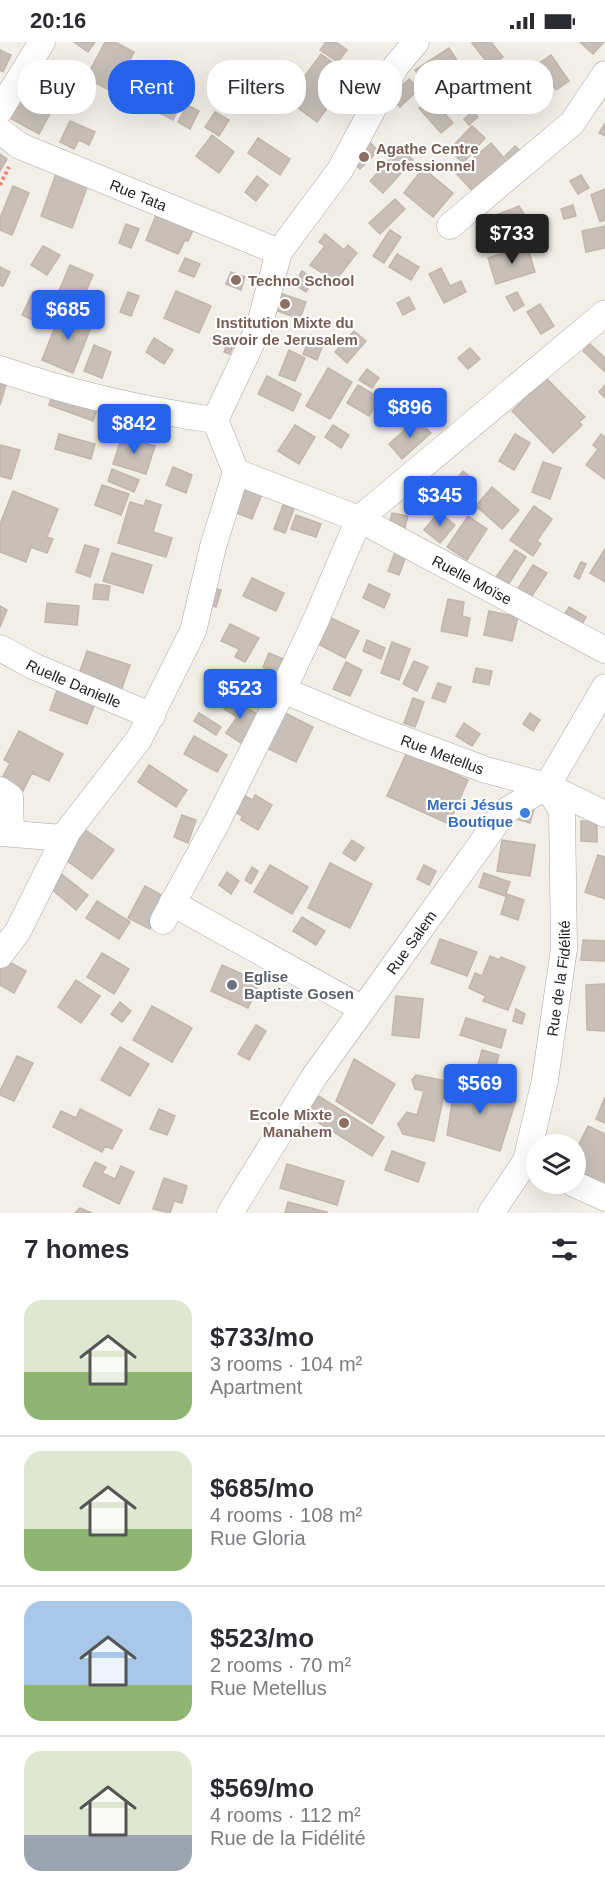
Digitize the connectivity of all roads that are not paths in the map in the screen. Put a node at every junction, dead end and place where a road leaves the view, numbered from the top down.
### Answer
1 (42, 42) edge
2 (416, 42) edge
3 (605, 74) edge
4 (0, 110) edge
5 (0, 131) edge
6 (450, 226) dead end
7 (279, 252) junction
8 (605, 313) edge
9 (0, 369) edge
10 (216, 420) junction
11 (236, 472) junction
12 (359, 519) junction
13 (0, 648) edge
14 (605, 650) edge
15 (605, 687) edge
16 (283, 690) junction
17 (152, 716) junction
18 (547, 786) junction
19 (0, 790) edge
20 (605, 814) edge
21 (5, 833) edge
22 (64, 838) junction
23 (0, 955) edge
24 (363, 1009) junction
25 (536, 1134) edge
26 (526, 1170) edge
27 (586, 1189) edge
28 (605, 1198) edge
29 (230, 1213) edge
30 (491, 1213) edge

1 - 4 street
2 - 7 street
3 - 6 street
5 - 7 street, Rue Tata
7 - 10 street
8 - 12 street
9 - 10 street
10 - 11 street
11 - 12 street, Ruelle Moïse
11 - 17 street
12 - 14 street, Ruelle Moïse
12 - 16 street
13 - 17 street, Ruelle Danielle
15 - 18 street, Rue Salem
16 - 18 street, Rue Metellus
16 - 24 street
17 - 22 street
18 - 20 street, Rue Metellus
18 - 24 street, Rue Salem
18 - 25 street, Rue de la Fidélité
19 - 21 street
21 - 22 street
22 - 23 street
24 - 29 street, Rue Salem
26 - 30 street
27 - 28 street

